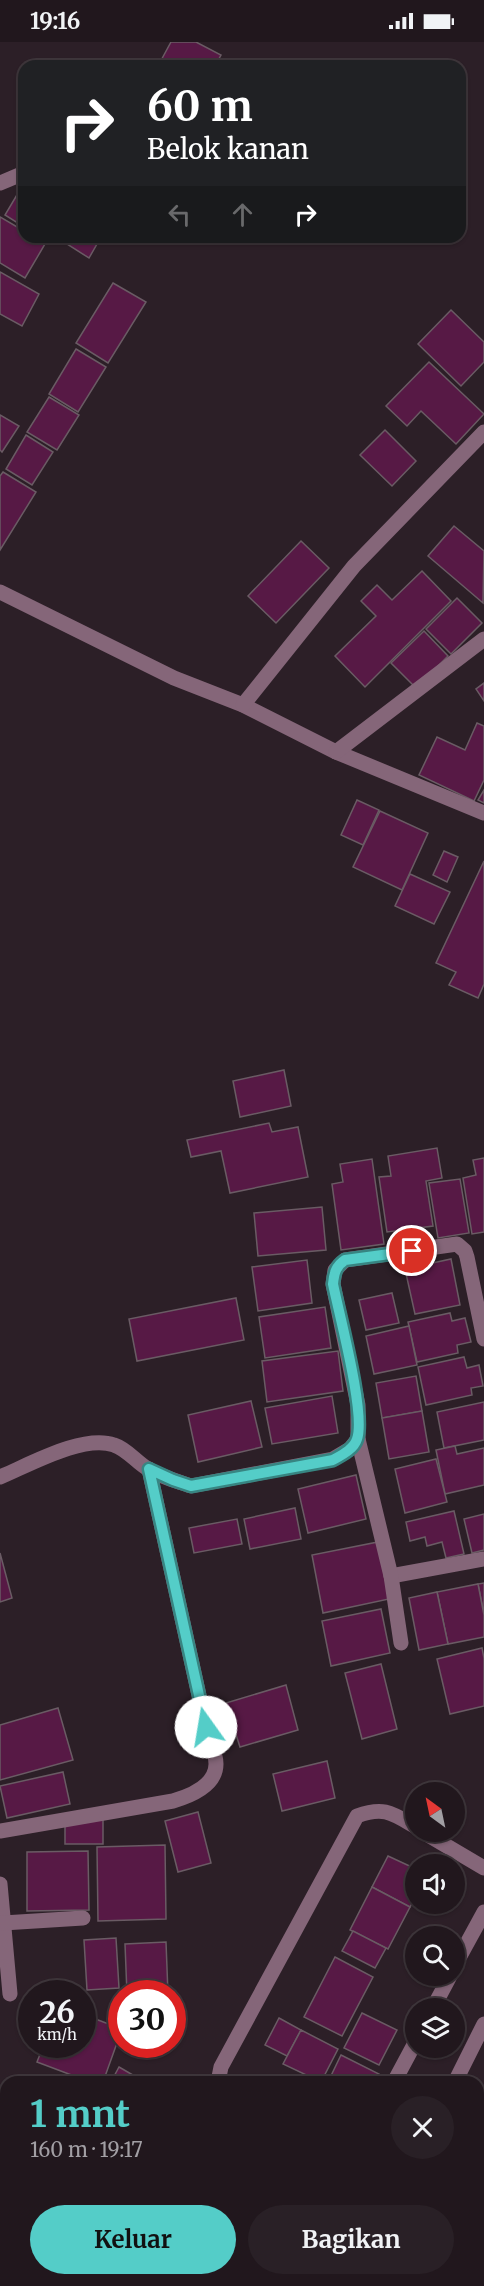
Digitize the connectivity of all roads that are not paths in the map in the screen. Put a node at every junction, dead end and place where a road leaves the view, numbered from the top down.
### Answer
1 (18, 176) edge
2 (0, 183) edge
3 (484, 432) edge
4 (0, 592) edge
5 (484, 639) edge
6 (243, 705) junction
7 (336, 752) junction
8 (484, 813) edge
9 (484, 1339) edge
10 (358, 1438) junction
11 (149, 1469) junction
12 (0, 1477) edge
13 (484, 1559) edge
14 (391, 1576) junction
15 (401, 1643) dead end
16 (405, 1820) edge
17 (0, 1832) edge
18 (440, 1842) edge
19 (484, 1868) edge
20 (0, 1884) edge
21 (484, 1912) edge
22 (83, 1918) dead end
23 (3, 1923) junction
24 (465, 1947) edge
25 (10, 1994) dead end
26 (484, 2024) edge
27 (407, 2058) edge
28 (219, 2076) edge
29 (397, 2076) edge
30 (458, 2076) edge

1 - 2 street
3 - 6 street
4 - 6 street
5 - 7 street
6 - 7 street
7 - 8 street
9 - 10 street
10 - 11 street
10 - 14 street
11 - 12 street
11 - 17 street
13 - 14 street
14 - 15 street
16 - 28 street
18 - 19 street
20 - 23 street
21 - 24 street
22 - 23 street
23 - 25 street
26 - 30 street
27 - 29 street

